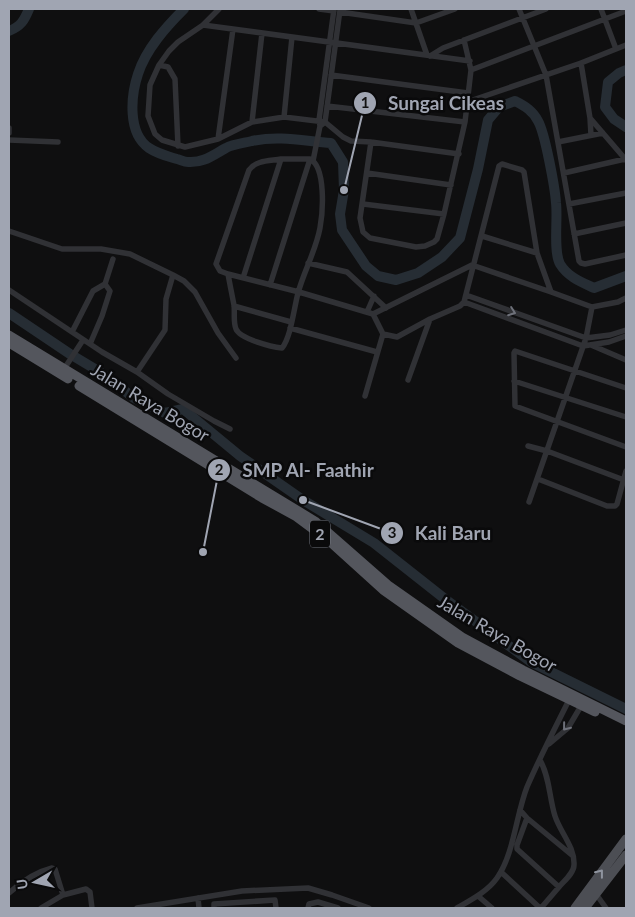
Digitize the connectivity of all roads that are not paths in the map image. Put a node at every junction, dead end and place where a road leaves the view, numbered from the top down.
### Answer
1 (218, 9) edge
2 (319, 9) edge
3 (411, 9) edge
4 (455, 9) edge
5 (519, 9) edge
6 (546, 9) edge
7 (601, 9) edge
8 (337, 10) edge
9 (626, 11) edge
10 (523, 18) junction
11 (605, 19) junction
12 (416, 23) junction
13 (203, 25) junction
14 (233, 29) junction
15 (262, 33) junction
16 (292, 37) junction
17 (464, 40) junction
18 (333, 42) junction
19 (626, 45) edge
20 (534, 47) junction
21 (616, 49) junction
22 (429, 56) junction
23 (470, 61) junction
24 (581, 63) junction
25 (159, 66) junction
26 (471, 70) junction
27 (331, 74) junction
28 (546, 75) junction
29 (468, 93) junction
30 (467, 102) junction
31 (327, 106) junction
32 (284, 117) junction
33 (590, 118) junction
34 (252, 122) junction
35 (321, 122) junction
36 (465, 122) junction
37 (9, 128) edge
38 (9, 133) edge
39 (603, 133) junction
40 (592, 135) junction
41 (218, 139) junction
42 (9, 140) edge
43 (58, 142) dead end
44 (371, 142) junction
45 (558, 142) junction
46 (178, 146) junction
47 (459, 154) junction
48 (313, 158) junction
49 (281, 160) junction
50 (626, 160) edge
51 (367, 172) junction
52 (564, 173) junction
53 (451, 184) junction
54 (626, 192) edge
55 (363, 204) junction
56 (569, 204) junction
57 (444, 214) junction
58 (626, 223) edge
59 (9, 231) edge
60 (574, 234) junction
61 (482, 236) junction
62 (536, 253) junction
63 (626, 255) edge
64 (113, 259) dead end
65 (308, 263) junction
66 (472, 265) junction
67 (228, 274) junction
68 (173, 275) junction
69 (243, 278) junction
70 (105, 284) junction
71 (270, 285) junction
72 (9, 290) edge
73 (299, 292) junction
74 (551, 292) junction
75 (466, 295) junction
76 (374, 296) junction
77 (626, 298) edge
78 (464, 302) junction
79 (234, 306) junction
80 (592, 307) junction
81 (386, 308) junction
82 (370, 313) junction
83 (430, 319) junction
84 (290, 325) junction
85 (626, 330) edge
86 (72, 332) junction
87 (383, 334) junction
88 (9, 335) edge
89 (626, 336) edge
90 (586, 338) junction
91 (83, 340) junction
92 (608, 342) junction
93 (9, 343) edge
94 (90, 344) junction
95 (590, 345) junction
96 (583, 346) junction
97 (377, 352) junction
98 (609, 352) junction
99 (236, 358) dead end
100 (626, 360) edge
101 (64, 369) junction
102 (575, 371) junction
103 (137, 372) junction
104 (408, 380) dead end
105 (514, 381) junction
106 (626, 388) edge
107 (365, 396) dead end
108 (565, 397) junction
109 (626, 417) edge
110 (557, 421) junction
111 (230, 429) dead end
112 (528, 446) dead end
113 (626, 447) edge
114 (547, 451) junction
115 (626, 471) edge
116 (538, 479) junction
117 (624, 480) junction
118 (529, 502) dead end
119 (546, 685) junction
120 (569, 700) junction
121 (581, 706) junction
122 (626, 721) edge
123 (626, 728) edge
124 (547, 745) junction
125 (540, 760) junction
126 (520, 810) junction
127 (526, 818) junction
128 (626, 839) edge
129 (626, 855) edge
130 (573, 856) junction
131 (501, 872) junction
132 (17, 885) junction
133 (559, 887) junction
134 (9, 889) edge
135 (9, 892) edge
136 (596, 894) junction
137 (63, 895) junction
138 (478, 896) junction
139 (198, 898) junction
140 (249, 905) edge
141 (41, 908) edge
142 (92, 908) edge
143 (137, 908) edge
144 (200, 908) edge
145 (214, 908) edge
146 (276, 908) edge
147 (308, 908) edge
148 (338, 908) edge
149 (369, 908) edge
150 (457, 908) edge
151 (492, 908) edge
152 (540, 908) edge
153 (575, 908) edge
154 (585, 908) edge
155 (606, 908) edge

1 - 13 street
2 - 8 street
3 - 12 street
4 - 12 street
5 - 10 street
6 - 10 street
7 - 11 street
8 - 12 street
8 - 18 street
9 - 11 street
10 - 17 street
10 - 20 street
11 - 20 street
11 - 21 street
12 - 22 street
13 - 14 street
13 - 25 street
14 - 15 street
14 - 41 street
15 - 16 street
15 - 34 street
16 - 18 street
16 - 32 street
17 - 22 street
17 - 23 street
18 - 22 street
18 - 27 street
18 - 35 street
19 - 21 street
20 - 26 street
20 - 28 street
21 - 24 street
22 - 23 street
23 - 26 street
24 - 28 street
24 - 33 street
25 - 46 street
25 - 46 street
26 - 29 street
27 - 29 street
27 - 31 street
28 - 30 street
28 - 45 street
29 - 30 street
30 - 36 street
31 - 35 street
31 - 36 street
32 - 34 street
32 - 35 street
33 - 39 street
33 - 40 street
34 - 41 street
35 - 44 street
35 - 48 street
36 - 47 street
37 - 38 street
39 - 40 street
39 - 50 street
40 - 45 street
41 - 46 street
42 - 43 street
44 - 47 street
44 - 51 street
45 - 52 street
47 - 53 street
48 - 49 street
48 - 65 street
48 - 71 street
49 - 67 street
49 - 69 street
50 - 52 street
51 - 53 street
51 - 55 street
52 - 56 street
53 - 57 street
54 - 56 street
55 - 57 street
55 - 57 street
56 - 60 street
58 - 60 street
59 - 68 street
60 - 63 street
61 - 62 street
61 - 62 street
61 - 66 street
62 - 74 street
64 - 70 street
65 - 73 street
65 - 76 street
66 - 74 street
66 - 75 street
66 - 81 street
67 - 69 street
67 - 79 street
68 - 99 street
68 - 103 street
69 - 71 street
70 - 86 street
70 - 94 street
71 - 73 street
72 - 86 street
73 - 82 street
73 - 84 street
74 - 80 street
75 - 78 street
75 -> 90 street
76 - 81 street
76 - 82 street
77 - 80 street
78 - 83 street
78 - 96 street
79 - 84 street
79 - 84 street
80 - 90 street
81 - 82 street
82 - 87 street
83 - 87 street
83 - 104 street
84 - 97 street
85 - 90 street
86 - 91 street
87 - 97 street
88 - 101 highway, Jalan Raya Bogor / 2
89 - 92 street
90 - 96 street
91 - 94 street
91 - 101 street
92 - 95 street
92 - 98 street
93 - 119 highway, Jalan Raya Bogor / 2
94 - 103 street
95 - 96 street
95 - 98 street
96 - 102 street
97 - 107 street
98 - 100 street
101 - 119 highway, Jalan Raya Bogor / 2
102 - 105 street
102 - 106 street
102 - 108 street
103 - 111 street
105 - 108 street
105 - 110 street
108 - 109 street
108 - 110 street
110 - 113 street
110 - 114 street
112 - 114 street
114 - 116 street
114 - 117 street
115 - 117 street
116 - 117 street
116 - 118 street
119 - 120 highway, Jalan Raya Bogor / 2
119 - 122 highway, Jalan Raya Bogor / 2
120 - 121 highway, Jalan Raya Bogor / 2
120 - 124 street
121 - 123 highway, Jalan Raya Bogor / 2
121 -> 124 street
124 - 125 street
125 - 126 street
125 - 130 street
126 - 127 street
126 - 131 street
127 - 130 street
127 - 133 street
153 -> 128 main road
129 - 136 main road
130 - 133 street
131 - 138 street
131 - 152 street
132 - 134 street
132 - 135 street
132 - 137 street
133 - 152 street
136 - 154 main road
136 - 155 street
137 - 141 street
137 - 142 street
138 - 150 street
138 - 151 street
139 - 143 street
139 - 144 street
139 - 149 street
140 - 145 street
140 - 146 street
147 - 148 street

